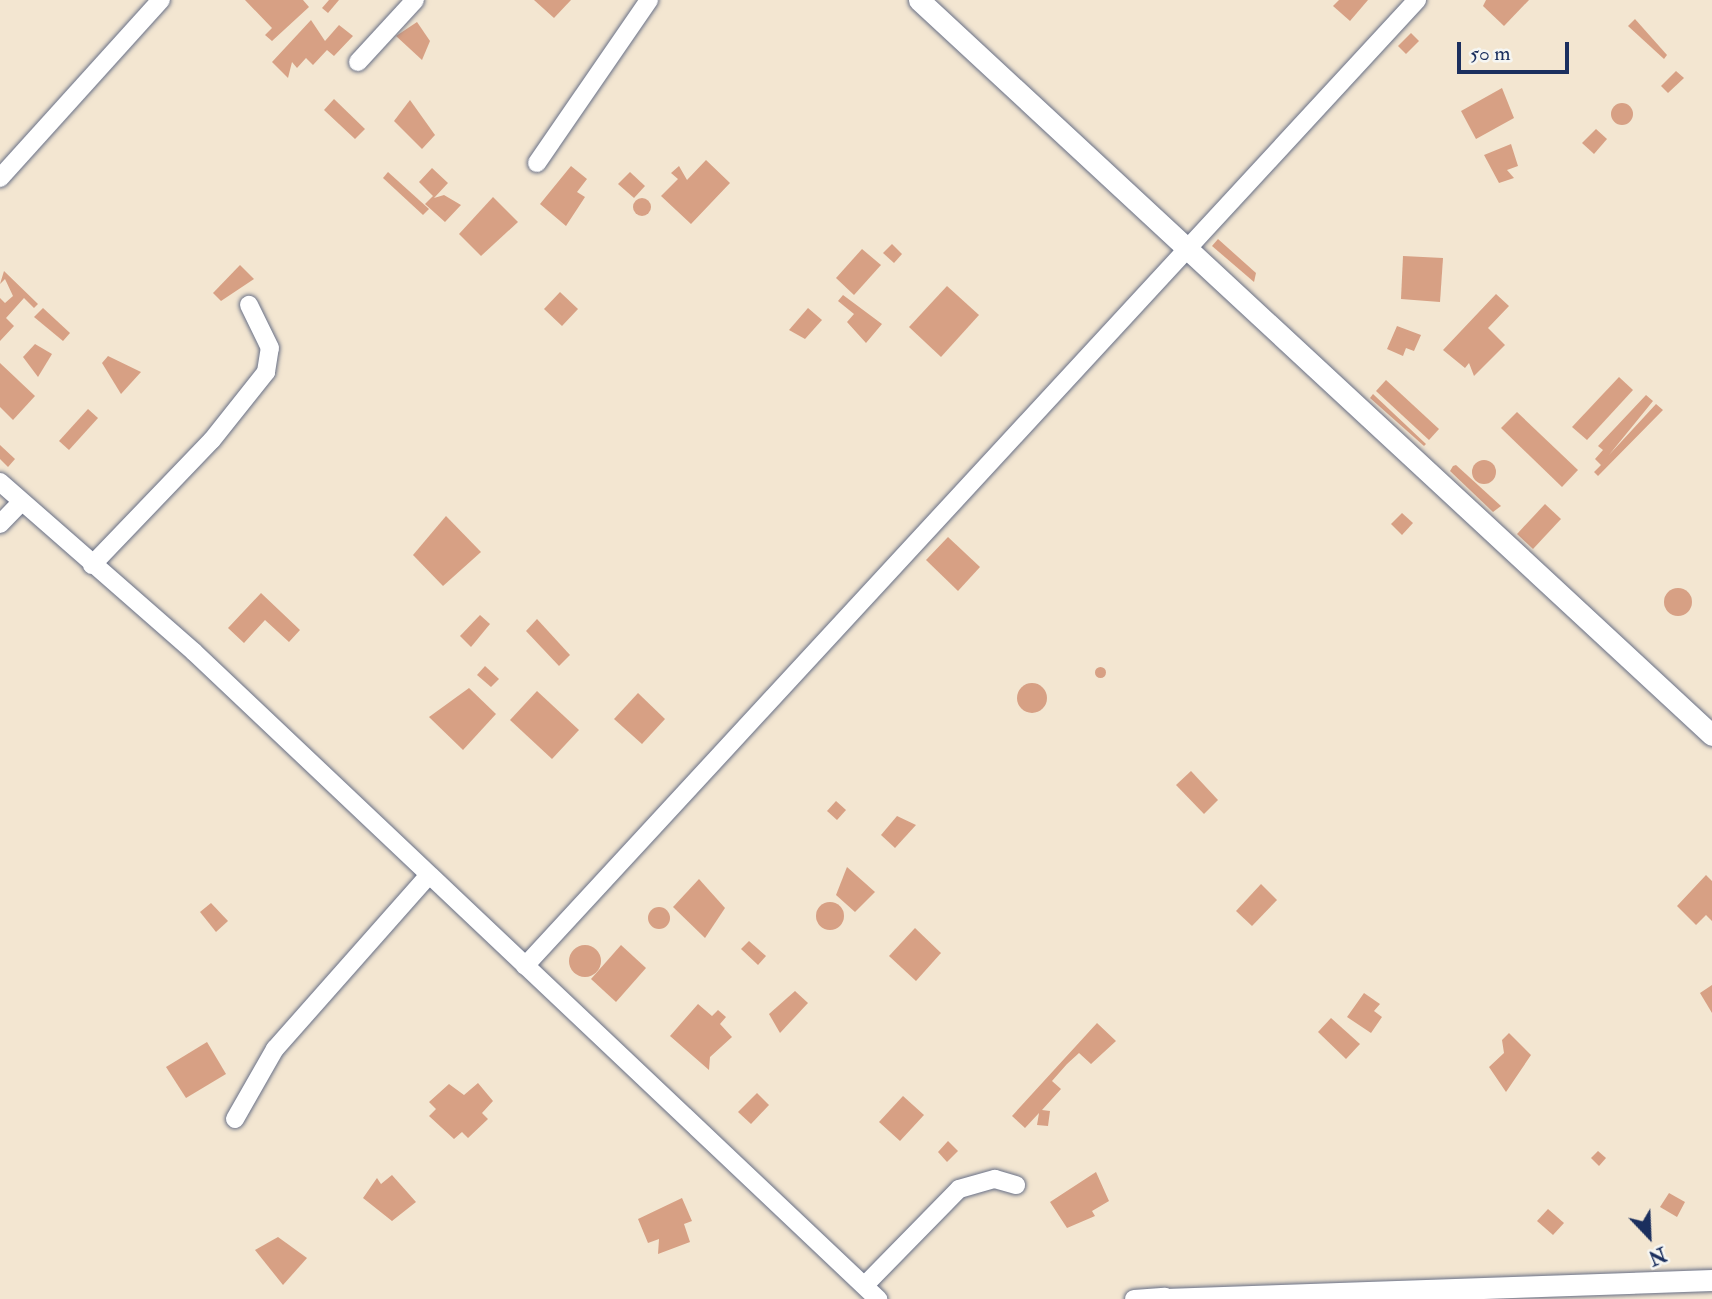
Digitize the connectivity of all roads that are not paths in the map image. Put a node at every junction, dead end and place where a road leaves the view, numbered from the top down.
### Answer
1 (161, 0) edge
2 (415, 0) edge
3 (649, 0) edge
4 (919, 0) edge
5 (1417, 0) edge
6 (358, 62) dead end
7 (537, 163) dead end
8 (0, 178) edge
9 (1186, 249) junction
10 (249, 305) dead end
11 (0, 482) edge
12 (21, 502) junction
13 (0, 524) edge
14 (92, 565) junction
15 (1712, 734) edge
16 (428, 876) junction
17 (525, 966) junction
18 (235, 1119) dead end
19 (1016, 1185) dead end
20 (1712, 1280) edge
21 (866, 1284) junction
22 (1422, 1292) junction
23 (1165, 1298) edge
24 (878, 1299) edge
25 (1134, 1299) edge
26 (1442, 1299) edge

1 - 8 street
2 - 6 street
3 - 7 street
4 - 9 street
5 - 9 street
9 - 15 street
9 - 17 street
10 - 14 street
11 - 12 street
12 - 13 street
12 - 14 street
14 - 16 street
16 - 17 street
16 - 18 street
17 - 21 street
19 - 21 street
20 - 22 street
21 - 24 street
22 - 23 street
22 - 26 street
23 - 25 street

